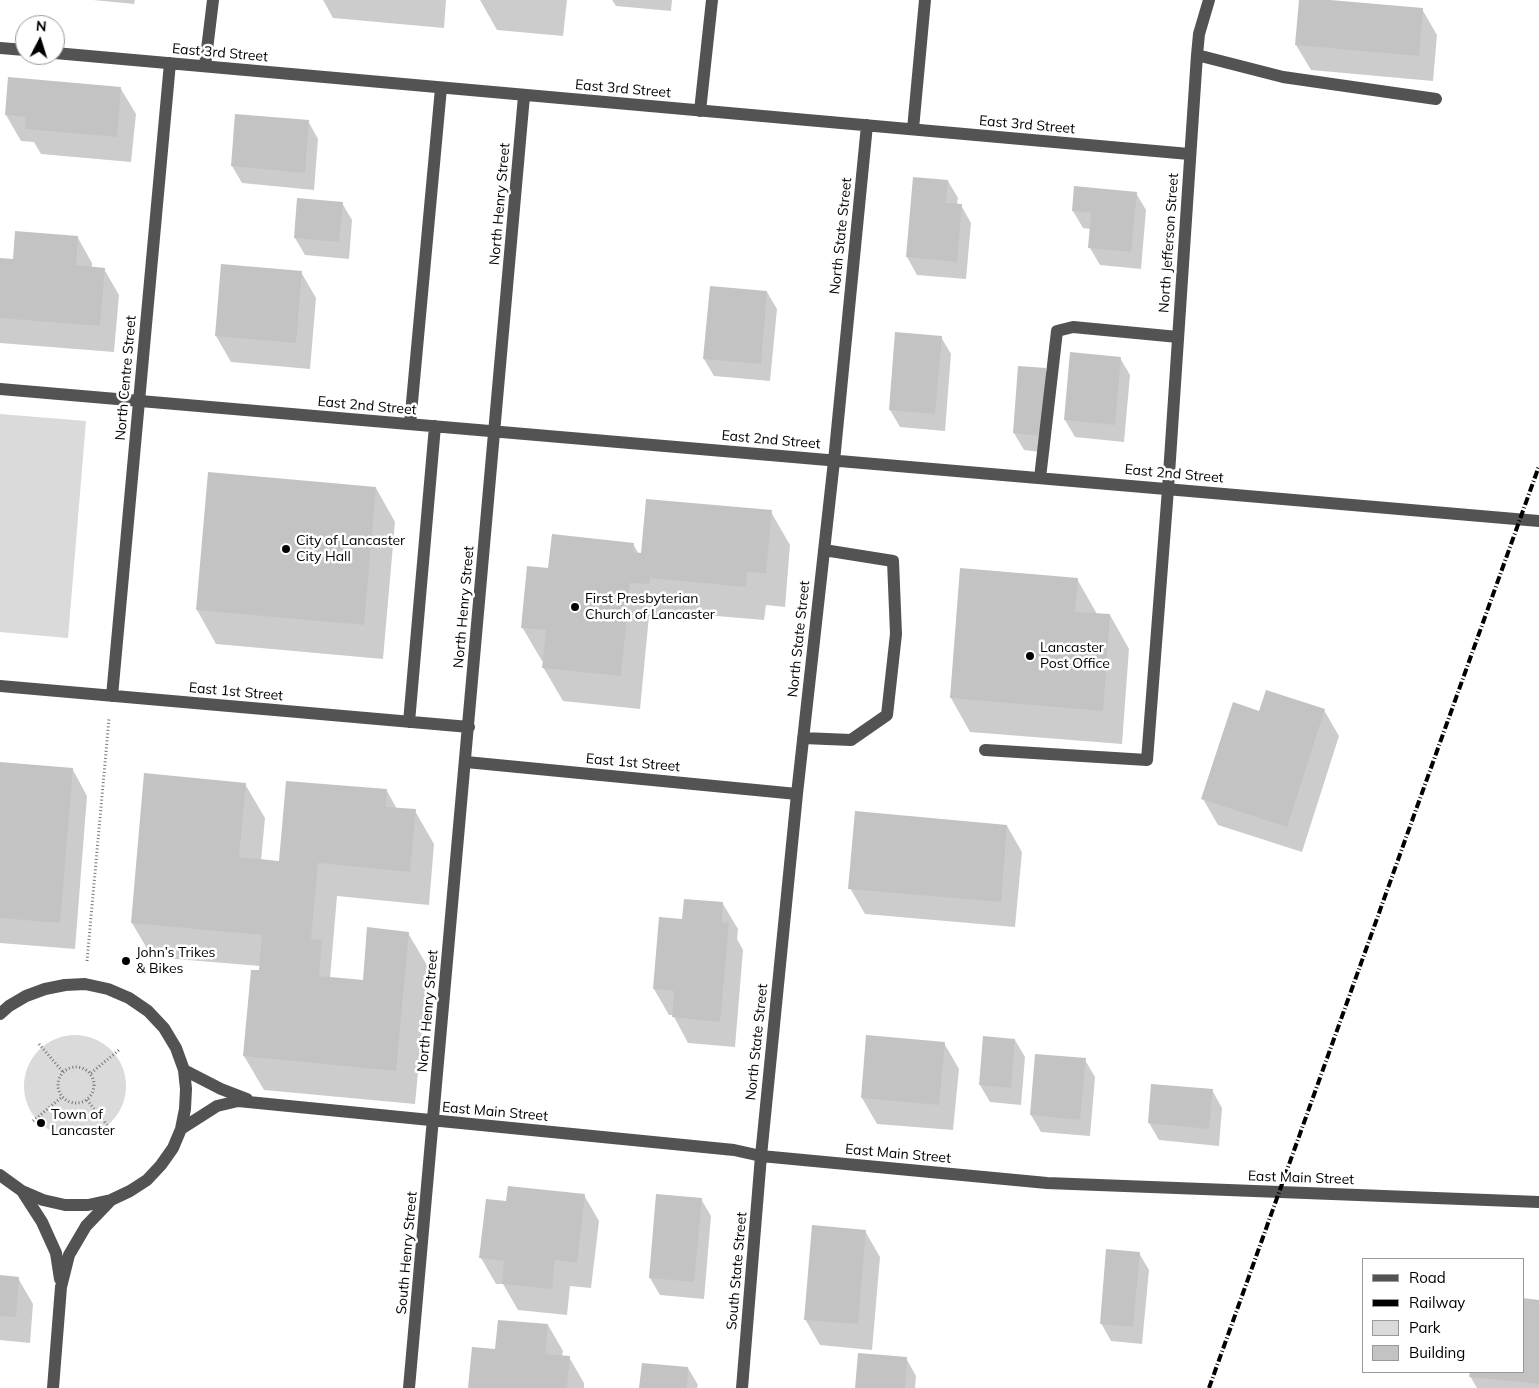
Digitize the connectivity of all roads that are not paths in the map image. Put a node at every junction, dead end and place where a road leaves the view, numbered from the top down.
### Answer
1 (213, 0) edge
2 (712, 0) edge
3 (924, 0) edge
4 (1209, 0) edge
5 (0, 48) edge
6 (15, 49) edge
7 (65, 54) edge
8 (1197, 56) junction
9 (170, 63) junction
10 (205, 66) junction
11 (441, 88) junction
12 (524, 96) junction
13 (1436, 99) dead end
14 (700, 111) junction
15 (867, 125) junction
16 (913, 129) junction
17 (1189, 154) junction
18 (1178, 338) junction
19 (0, 389) edge
20 (139, 401) junction
21 (410, 424) junction
22 (435, 426) junction
23 (494, 432) junction
24 (834, 461) junction
25 (1040, 478) junction
26 (1168, 489) junction
27 (1539, 521) edge
28 (824, 550) junction
29 (0, 686) edge
30 (112, 696) junction
31 (410, 722) junction
32 (469, 727) junction
33 (803, 738) junction
34 (985, 750) dead end
35 (466, 762) junction
36 (797, 794) junction
37 (0, 1014) edge
38 (184, 1070) junction
39 (256, 1102) junction
40 (434, 1121) junction
41 (181, 1129) junction
42 (761, 1156) junction
43 (0, 1175) edge
44 (22, 1191) junction
45 (111, 1200) junction
46 (1539, 1202) edge
47 (61, 1287) junction
48 (53, 1388) edge
49 (409, 1388) edge
50 (742, 1388) edge

1 - 10 street
2 - 14 street
3 - 16 street
4 - 8 street, North Jefferson Street
5 - 6 street
7 - 9 street, East 3rd Street
8 - 13 street
8 - 17 street, North Jefferson Street
9 - 10 street, East 3rd Street
9 - 20 street, North Centre Street
10 - 11 street, East 3rd Street
11 - 12 street, East 3rd Street
11 - 21 street
12 - 14 street, East 3rd Street
12 - 23 street, North Henry Street
14 - 15 street, East 3rd Street
15 - 16 street, East 3rd Street
15 - 24 street, North State Street
16 - 17 street, East 3rd Street
17 - 18 street, North Jefferson Street
18 - 25 street
18 - 26 street, North Jefferson Street
19 - 20 street, East 2nd Street
20 - 21 street, East 2nd Street
20 - 30 street, North Centre Street
21 - 22 street, East 2nd Street
22 - 23 street, East 2nd Street
22 - 31 street
23 - 24 street, East 2nd Street
23 - 32 street, North Henry Street
24 - 25 street, East 2nd Street
24 - 28 street, North State Street
25 - 26 street, East 2nd Street
26 - 27 street, East 2nd Street
26 - 34 street, North Jefferson Street
28 - 33 street, North State Street
28 - 33 street
29 - 30 street, East 1st Street
30 - 31 street, East 1st Street
31 - 32 street, East 1st Street
32 - 35 street, North Henry Street
33 - 36 street, North State Street
35 - 36 street, East 1st Street
35 - 40 street, North Henry Street
36 - 42 street, North State Street
37 - 38 street
38 - 39 street, East Main Street
38 - 41 street
39 - 40 street, East Main Street
39 - 41 street, East Main Street
40 - 42 street, East Main Street
40 - 49 street, South Henry Street
41 - 45 street
42 - 46 street, East Main Street
42 - 50 street, South State Street
43 - 44 street
44 - 45 street
44 - 47 street
45 - 47 street
47 - 48 street

